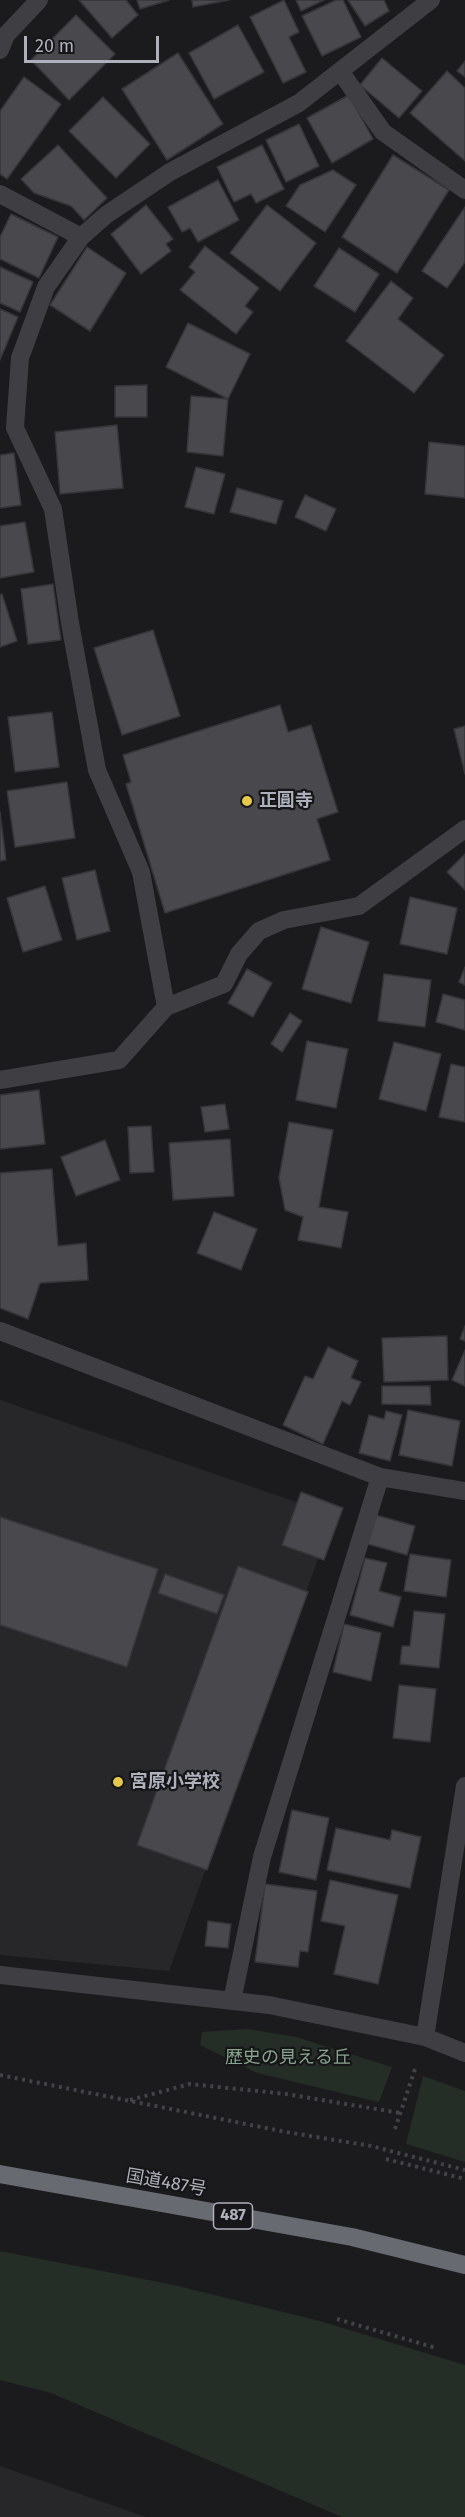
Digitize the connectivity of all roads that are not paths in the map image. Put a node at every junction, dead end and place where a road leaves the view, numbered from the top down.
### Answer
1 (39, 0) edge
2 (431, 0) edge
3 (0, 50) edge
4 (340, 71) junction
5 (465, 190) edge
6 (0, 194) edge
7 (81, 237) junction
8 (465, 829) edge
9 (166, 1007) junction
10 (0, 1080) edge
11 (0, 1331) edge
12 (380, 1477) junction
13 (465, 1491) edge
14 (465, 1786) edge
15 (0, 1975) edge
16 (232, 2001) junction
17 (425, 2037) junction
18 (465, 2053) edge
19 (0, 2174) edge
20 (465, 2265) edge

1 - 3 street
2 - 4 street
4 - 5 street
4 - 7 street
6 - 7 street
7 - 9 street
8 - 9 street
9 - 10 street
11 - 12 street
12 - 13 street
12 - 16 street
14 - 17 street
15 - 16 street
16 - 17 street
17 - 18 street
19 - 20 highway, 国道487号 / 487

